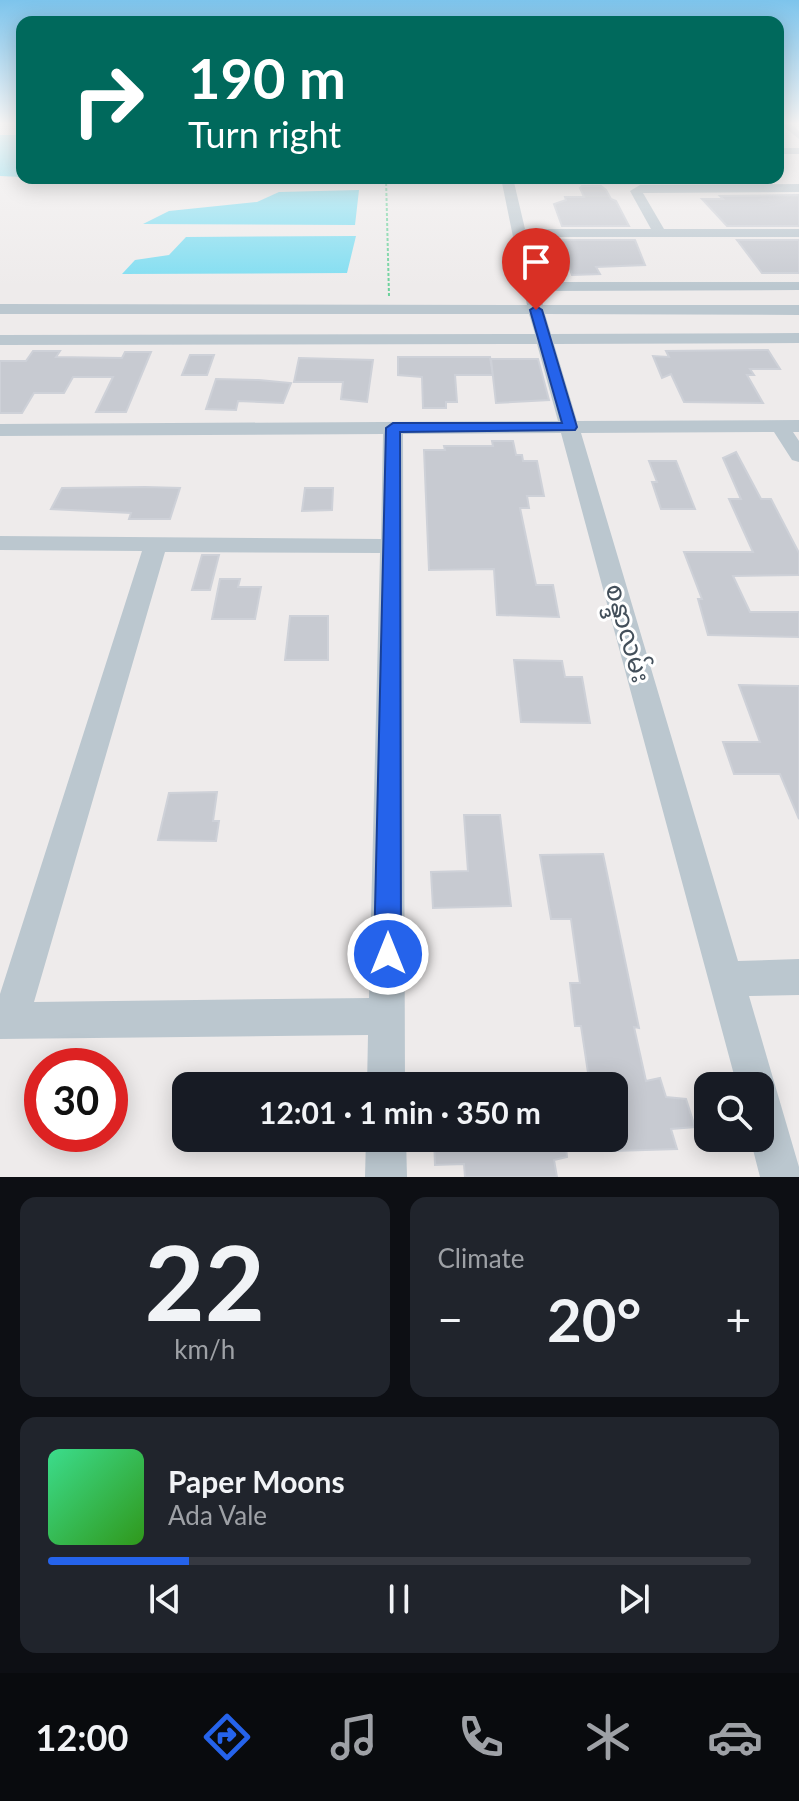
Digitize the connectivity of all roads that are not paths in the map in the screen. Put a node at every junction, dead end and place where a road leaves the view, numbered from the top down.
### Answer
1 (509, 184) edge
2 (635, 184) edge
3 (799, 188) edge
4 (640, 189) junction
5 (521, 233) junction
6 (660, 233) junction
7 (799, 233) edge
8 (799, 286) edge
9 (534, 298) junction
10 (0, 309) edge
11 (799, 310) edge
12 (545, 337) junction
13 (799, 338) edge
14 (0, 340) edge
15 (789, 426) edge
16 (570, 427) junction
17 (393, 428) junction
18 (0, 430) edge
19 (799, 456) edge
20 (0, 543) edge
21 (156, 544) junction
22 (391, 546) junction
23 (799, 977) edge
24 (725, 979) junction
25 (387, 1016) junction
26 (5, 1020) edge
27 (386, 1072) edge
28 (752, 1072) edge
29 (386, 1152) edge
30 (774, 1152) edge
31 (386, 1177) edge
32 (781, 1177) edge

1 - 5 street, စန္ဒာလမ်း
2 - 4 street
3 - 4 street
4 - 6 street
5 - 6 street
5 - 9 street, စန္ဒာလမ်း
6 - 7 street
8 - 9 street
9 - 10 street
9 - 11 street
9 - 12 street, စန္ဒာလမ်း
12 - 13 street
12 - 14 street
12 - 16 street, စန္ဒာလမ်း
15 - 16 street
15 - 19 street
16 - 17 street
16 - 24 street, စန္ဒာလမ်း
17 - 18 street
17 - 22 street
20 - 21 street
21 - 22 street
21 - 26 street
22 - 25 street
23 - 24 street
24 - 28 street, စန္ဒာလမ်း
25 - 26 street
25 - 27 street
29 - 31 street
30 - 32 street

